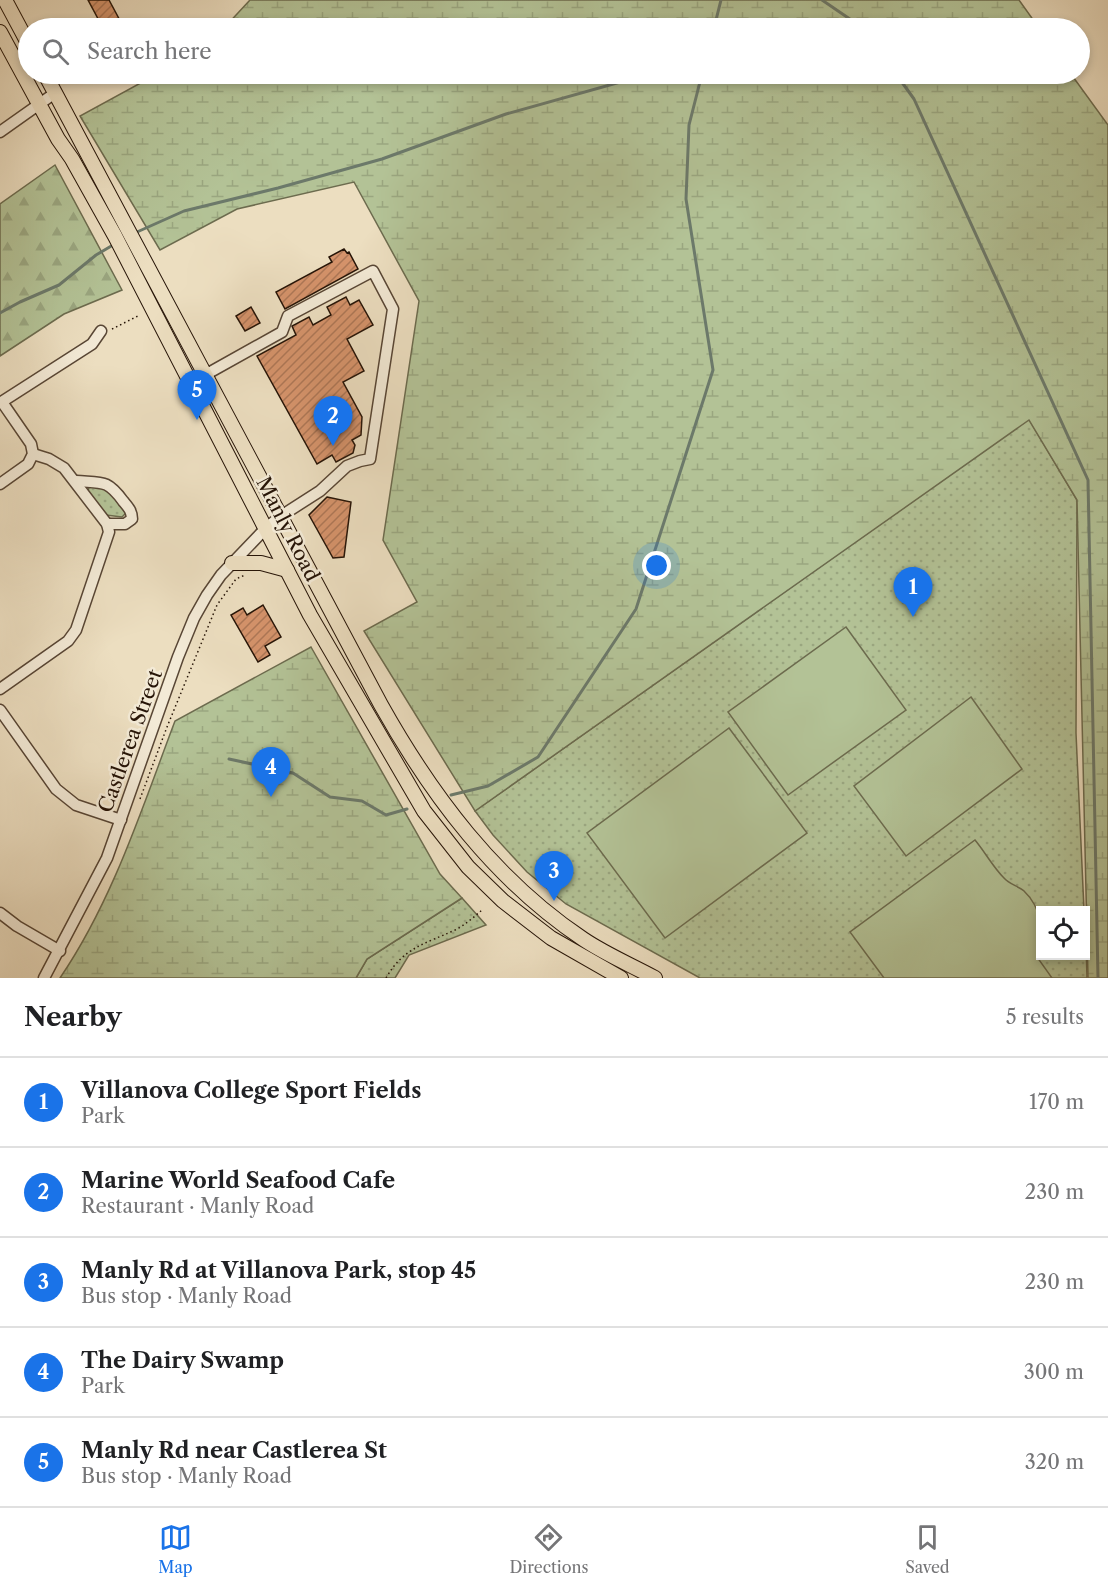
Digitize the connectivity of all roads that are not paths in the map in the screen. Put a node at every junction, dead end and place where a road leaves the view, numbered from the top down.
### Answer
1 (6, 0) edge
2 (18, 23) edge
3 (0, 32) edge
4 (18, 66) edge
5 (28, 84) edge
6 (50, 84) edge
7 (55, 93) junction
8 (39, 105) junction
9 (0, 132) edge
10 (102, 331) road end
11 (205, 375) junction
12 (4, 405) edge
13 (33, 454) junction
14 (76, 481) junction
15 (0, 484) edge
16 (281, 516) junction
17 (106, 524) junction
18 (265, 529) junction
19 (232, 563) junction
20 (287, 570) junction
21 (0, 689) edge
22 (0, 710) edge
23 (121, 820) junction
24 (0, 913) edge
25 (60, 951) junction
26 (44, 978) edge
27 (621, 978) edge
28 (655, 978) edge

1 - 2 main road
3 - 4 main road, Manly Road
5 - 8 main road, Manly Road
6 - 7 main road, Manly Road
7 - 8 street
7 - 11 main road, Manly Road
8 - 9 street
8 - 18 main road, Manly Road
10 - 12 street
11 - 16 main road, Manly Road
11 - 16 street, Castlerea Street
12 - 13 street
13 - 14 street
13 - 15 street
14 - 17 street
14 - 17 street
16 - 18 street, Castlerea Street
16 - 28 main road, Manly Road
17 - 21 street
18 - 19 street, Castlerea Street
18 - 20 main road, Manly Road
19 - 20 main road
19 - 23 street, Castlerea Street
20 - 27 main road, Manly Road
22 - 23 street
23 - 25 street, Castlerea Street
24 - 25 street
25 - 26 street, Castlerea Street

